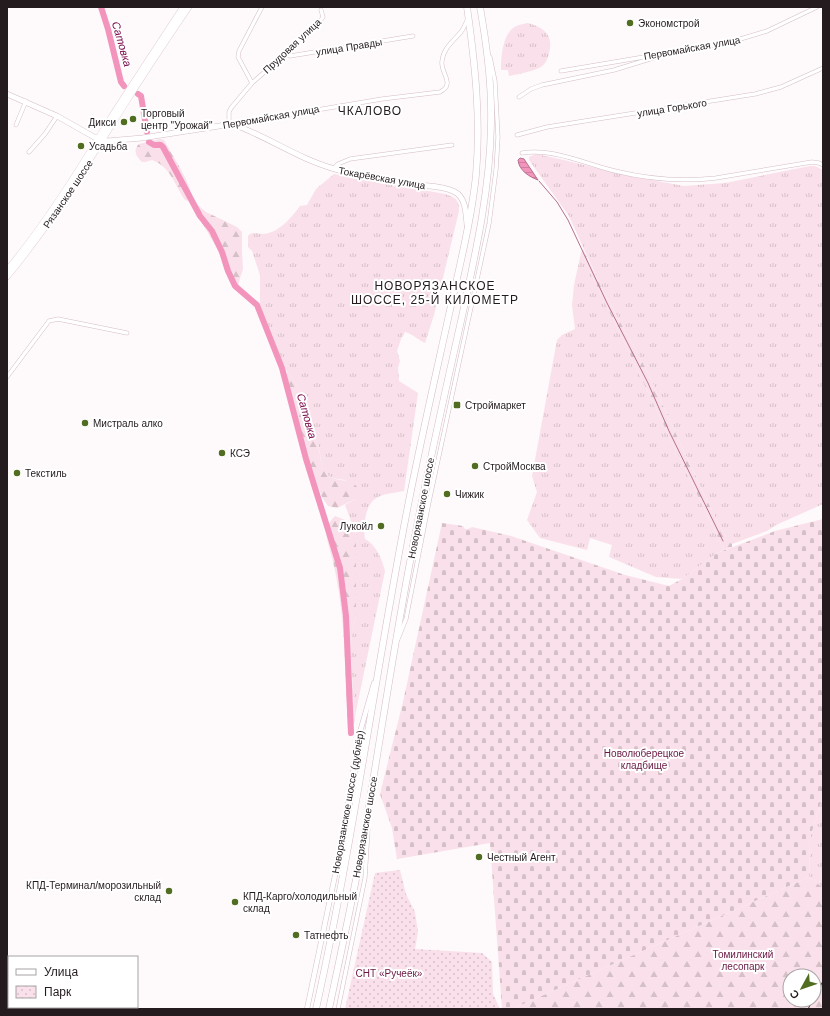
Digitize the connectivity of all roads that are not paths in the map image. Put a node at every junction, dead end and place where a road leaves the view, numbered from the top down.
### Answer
1 (183, 7) edge
2 (189, 7) edge
3 (262, 7) edge
4 (316, 7) edge
5 (467, 7) edge
6 (480, 7) edge
7 (817, 7) edge
8 (322, 9) edge
9 (468, 17) junction
10 (413, 36) dead end
11 (674, 52) junction
12 (284, 55) junction
13 (823, 68) edge
14 (561, 71) dead end
15 (252, 83) junction
16 (7, 94) edge
17 (519, 97) dead end
18 (26, 101) junction
19 (57, 116) junction
20 (230, 124) junction
21 (16, 125) dead end
22 (517, 135) dead end
23 (101, 140) junction
24 (452, 145) dead end
25 (29, 152) dead end
26 (522, 153) dead end
27 (823, 165) edge
28 (333, 169) junction
29 (467, 226) junction
30 (7, 270) edge
31 (7, 277) edge
32 (127, 333) dead end
33 (7, 377) edge
34 (379, 666) junction
35 (369, 802) junction
36 (307, 1009) edge
37 (316, 1009) edge
38 (329, 1009) edge
39 (338, 1009) edge

1 - 23 main road, Рязанское шоссе
2 - 23 main road, Рязанское шоссе
3 - 15 street, Прудовая улица
4 - 8 street
5 - 9 highway, Новорязанское шоссе
6 - 35 highway, Новорязанское шоссе
7 - 11 street, Первомайская улица
8 - 12 street, Прудовая улица
9 - 20 street, Первомайская улица
9 - 29 highway, Новорязанское шоссе
10 - 12 street, улица Правды
11 - 14 street, Первомайская улица
11 - 17 street
12 - 15 street, Прудовая улица
13 - 22 street, улица Горького
15 - 20 street, Прудовая улица
16 - 18 main road
18 - 19 main road
18 - 21 street
19 - 23 main road
19 - 25 street
20 - 23 main road, Первомайская улица
20 - 28 main road, Токарёвская улица
23 - 30 main road, Рязанское шоссе
23 - 31 main road, Рязанское шоссе
24 - 28 street
26 - 27 street
28 - 29 main road, Токарёвская улица
29 - 34 highway, Новорязанское шоссе
32 - 33 street
34 - 36 street, Новорязанское шоссе (дублёр)
34 - 37 highway, Новорязанское шоссе
35 - 38 highway, Новорязанское шоссе
35 - 39 street, Новорязанское шоссе (дублёр)

